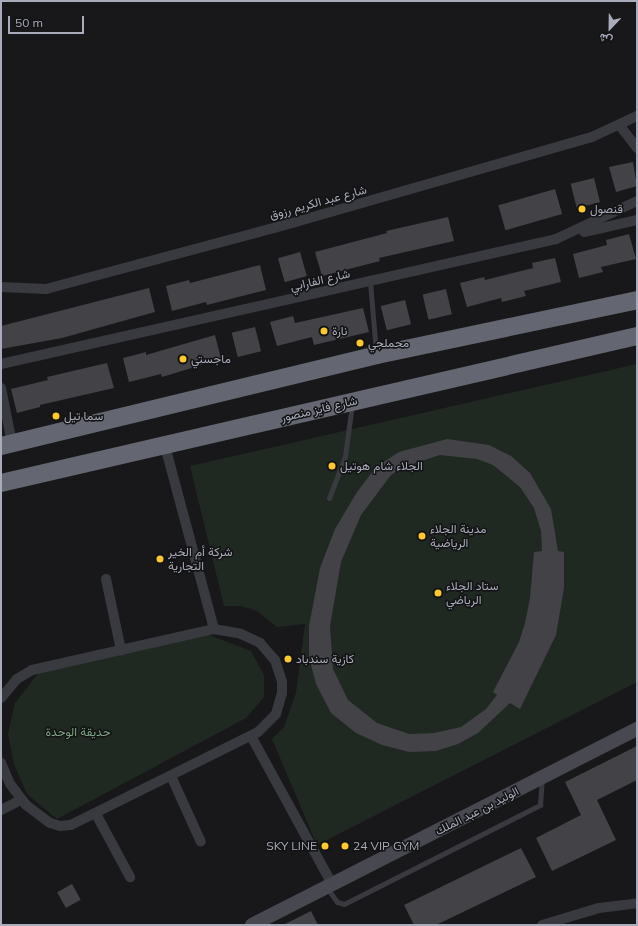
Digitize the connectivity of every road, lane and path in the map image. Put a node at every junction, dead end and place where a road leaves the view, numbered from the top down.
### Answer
1 (637, 116) edge
2 (620, 126) junction
3 (637, 148) edge
4 (637, 201) edge
5 (637, 220) edge
6 (556, 239) junction
7 (370, 282) junction
8 (1, 287) edge
9 (637, 300) edge
10 (637, 336) edge
11 (377, 355) junction
12 (1, 364) edge
13 (1, 388) edge
14 (352, 401) junction
15 (7, 445) edge
16 (165, 446) junction
17 (1, 483) edge
18 (330, 498) dead end
19 (106, 579) dead end
20 (214, 629) junction
21 (121, 650) junction
22 (1, 698) edge
23 (637, 729) edge
24 (252, 736) junction
25 (1, 763) edge
26 (172, 776) junction
27 (542, 777) junction
28 (22, 800) junction
29 (1, 810) edge
30 (96, 814) junction
31 (201, 842) dead end
32 (130, 877) dead end
33 (329, 886) junction
34 (637, 903) edge
35 (252, 925) edge
36 (542, 925) edge

1 - 2 street, شارع عبد الكريم رزوق
2 - 3 street
2 - 8 street, شارع عبد الكريم رزوق
4 - 6 street, شارع الفارابي
5 - 6 street
6 - 7 street, شارع الفارابي
7 - 11 lane
7 - 12 street, شارع الفارابي
9 - 11 highway
10 - 14 highway, شارع فايز منصور
11 - 15 highway
13 - 15 street
14 - 16 highway, شارع فايز منصور
14 - 18 lane
16 - 17 highway, شارع فايز منصور
16 - 20 street
19 - 21 street
20 - 21 street
20 - 24 street
21 - 22 street
23 - 27 main road, الوليد بن عبد الملك
24 - 26 street
24 - 33 street
25 - 28 street
26 - 30 street
26 - 31 street
27 - 33 main road, الوليد بن عبد الملك
27 - 33 lane
28 - 29 street
28 - 30 street
30 - 32 street
33 - 35 main road, الوليد بن عبد الملك
34 - 36 street

